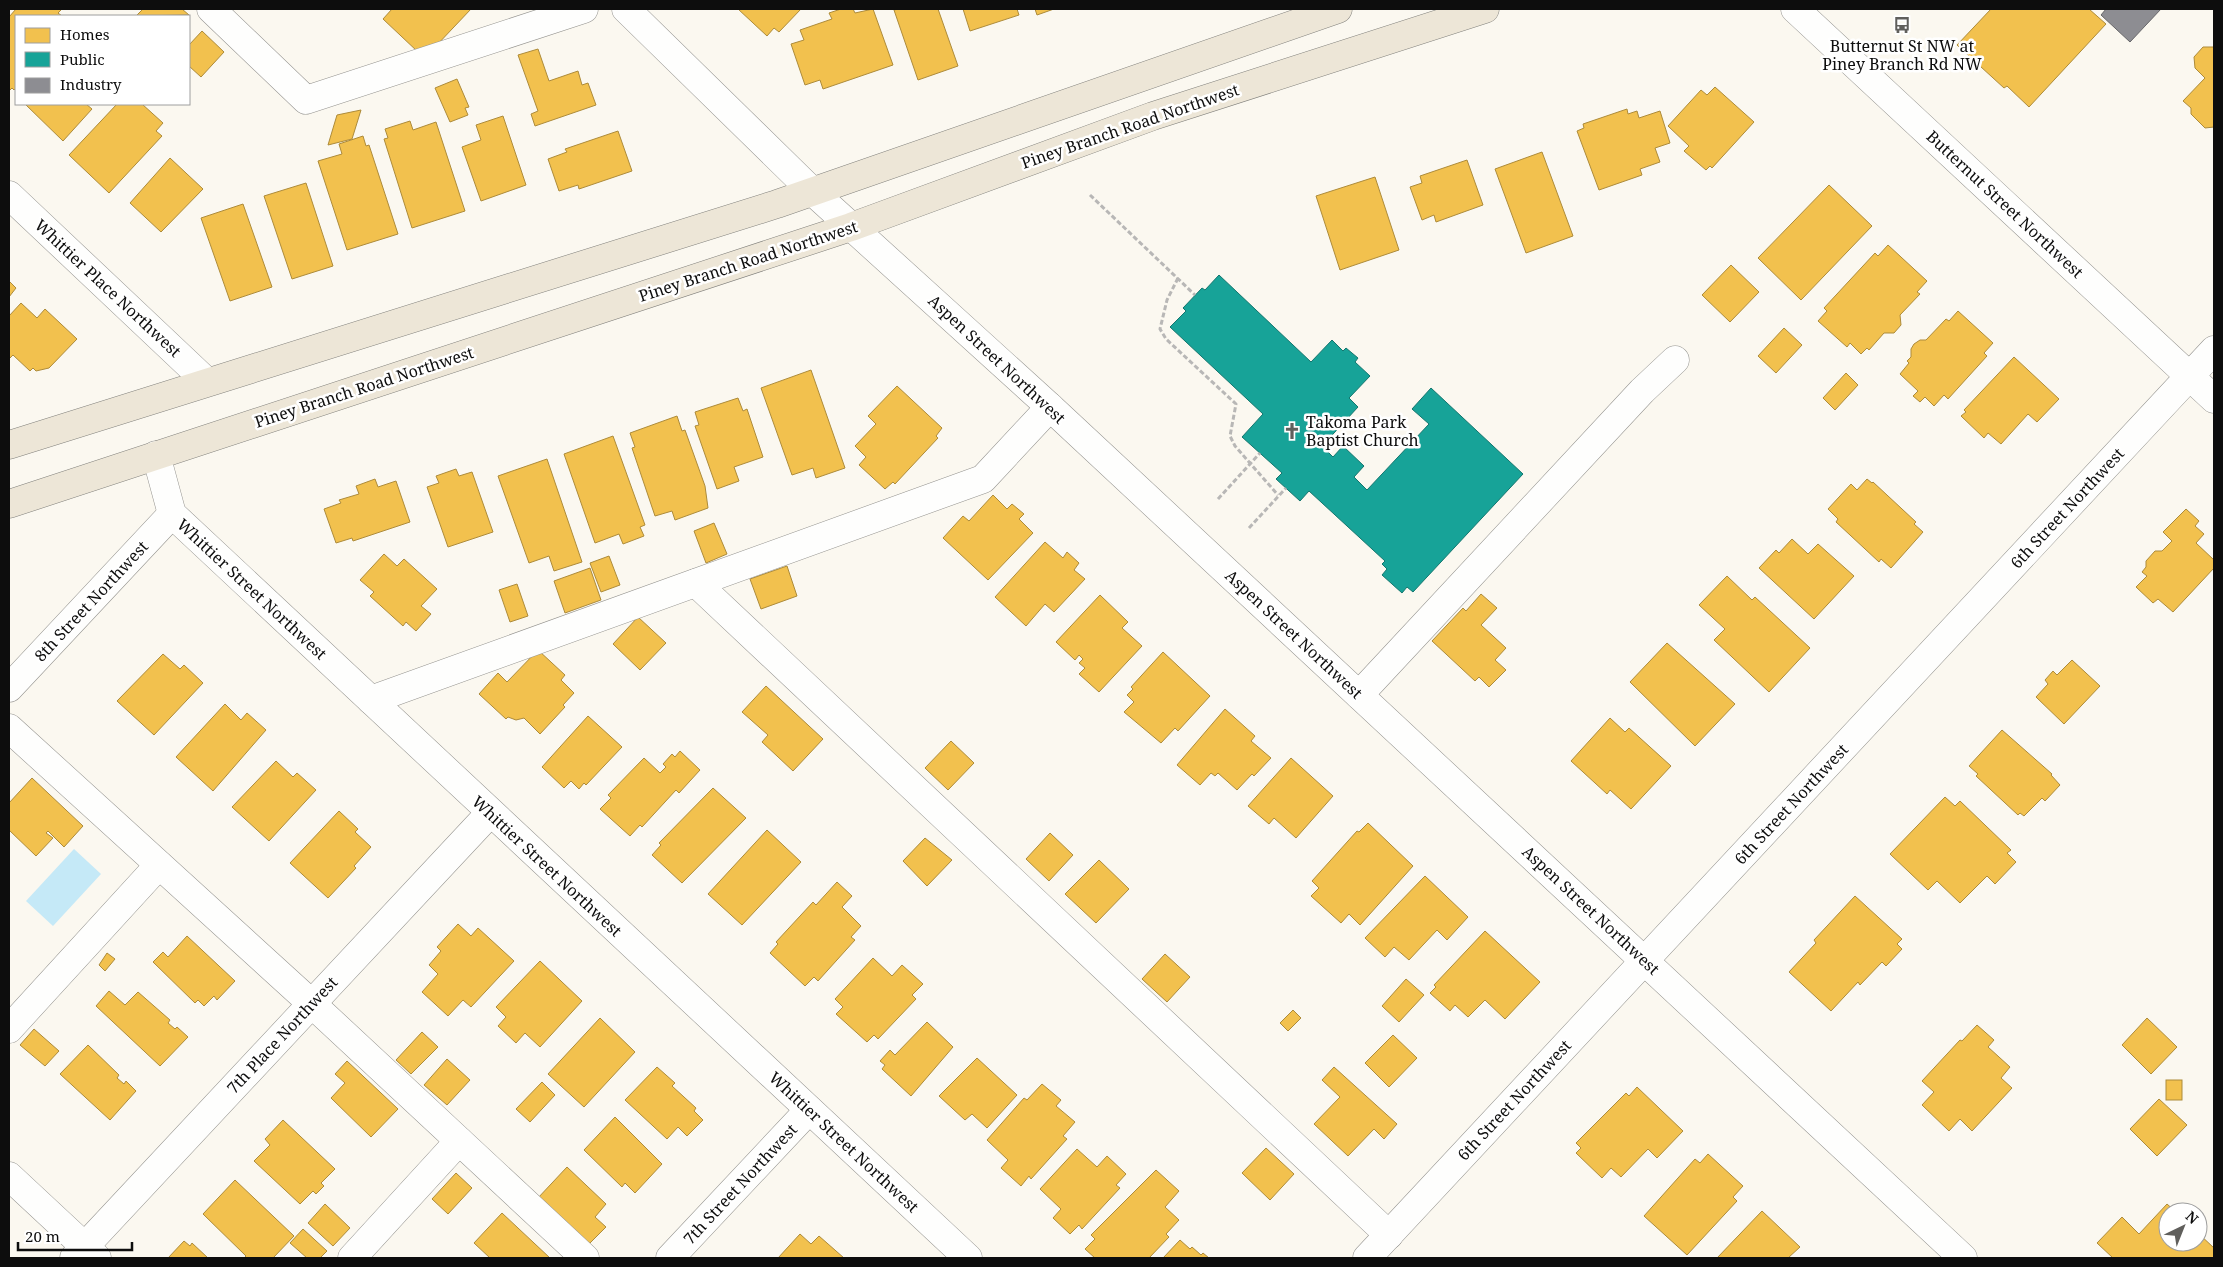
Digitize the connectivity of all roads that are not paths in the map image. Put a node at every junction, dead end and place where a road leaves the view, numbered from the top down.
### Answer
1 (211, 9) edge
2 (584, 9) edge
3 (626, 9) edge
4 (1338, 9) edge
5 (1485, 9) edge
6 (1795, 9) edge
7 (812, 191) junction
8 (9, 195) edge
9 (851, 227) junction
10 (2214, 350) edge
11 (1675, 360) dead end
12 (2189, 376) junction
13 (207, 382) junction
14 (2214, 399) edge
15 (1050, 407) junction
16 (9, 445) edge
17 (156, 455) junction
18 (9, 504) edge
19 (172, 514) junction
20 (696, 583) junction
21 (9, 688) edge
22 (1359, 695) junction
23 (371, 700) junction
24 (9, 728) edge
25 (490, 812) junction
26 (159, 865) junction
27 (1645, 960) junction
28 (312, 1004) junction
29 (9, 1029) edge
30 (809, 1110) junction
31 (459, 1141) junction
32 (9, 1176) edge
33 (1389, 1235) junction
34 (85, 1254) edge
35 (352, 1258) edge
36 (585, 1258) edge
37 (670, 1258) edge
38 (968, 1258) edge
39 (1367, 1258) edge
40 (1963, 1258) edge

1 - 2 street
3 - 7 street, Aspen Street Northwest
4 - 7 main road
5 - 9 main road, Piney Branch Road Northwest
6 - 12 street, Butternut Street Northwest
7 - 9 street, Aspen Street Northwest
7 - 13 main road
8 - 13 street, Whittier Place Northwest
9 - 15 street, Aspen Street Northwest
9 - 17 main road, Piney Branch Road Northwest
10 - 12 street, 6th Street Northwest
11 - 22 street
12 - 14 street, Butternut Street Northwest
12 - 27 street, 6th Street Northwest
13 - 16 main road
15 - 20 street
15 - 22 street, Aspen Street Northwest
17 - 18 main road, Piney Branch Road Northwest
17 - 19 street, Whittier Street Northwest
19 - 21 street, 8th Street Northwest
19 - 23 street, Whittier Street Northwest
20 - 23 street
20 - 33 street
22 - 27 street, Aspen Street Northwest
23 - 25 street, Whittier Street Northwest
24 - 26 street
25 - 28 street, 7th Place Northwest
25 - 30 street, Whittier Street Northwest
26 - 28 street
26 - 29 street
27 - 33 street, 6th Street Northwest
27 - 40 street, Aspen Street Northwest
28 - 31 street
28 - 34 street, 7th Place Northwest
30 - 37 street, 7th Street Northwest
30 - 38 street, Whittier Street Northwest
31 - 35 street
31 - 36 street
32 - 34 street
33 - 39 street, 6th Street Northwest

